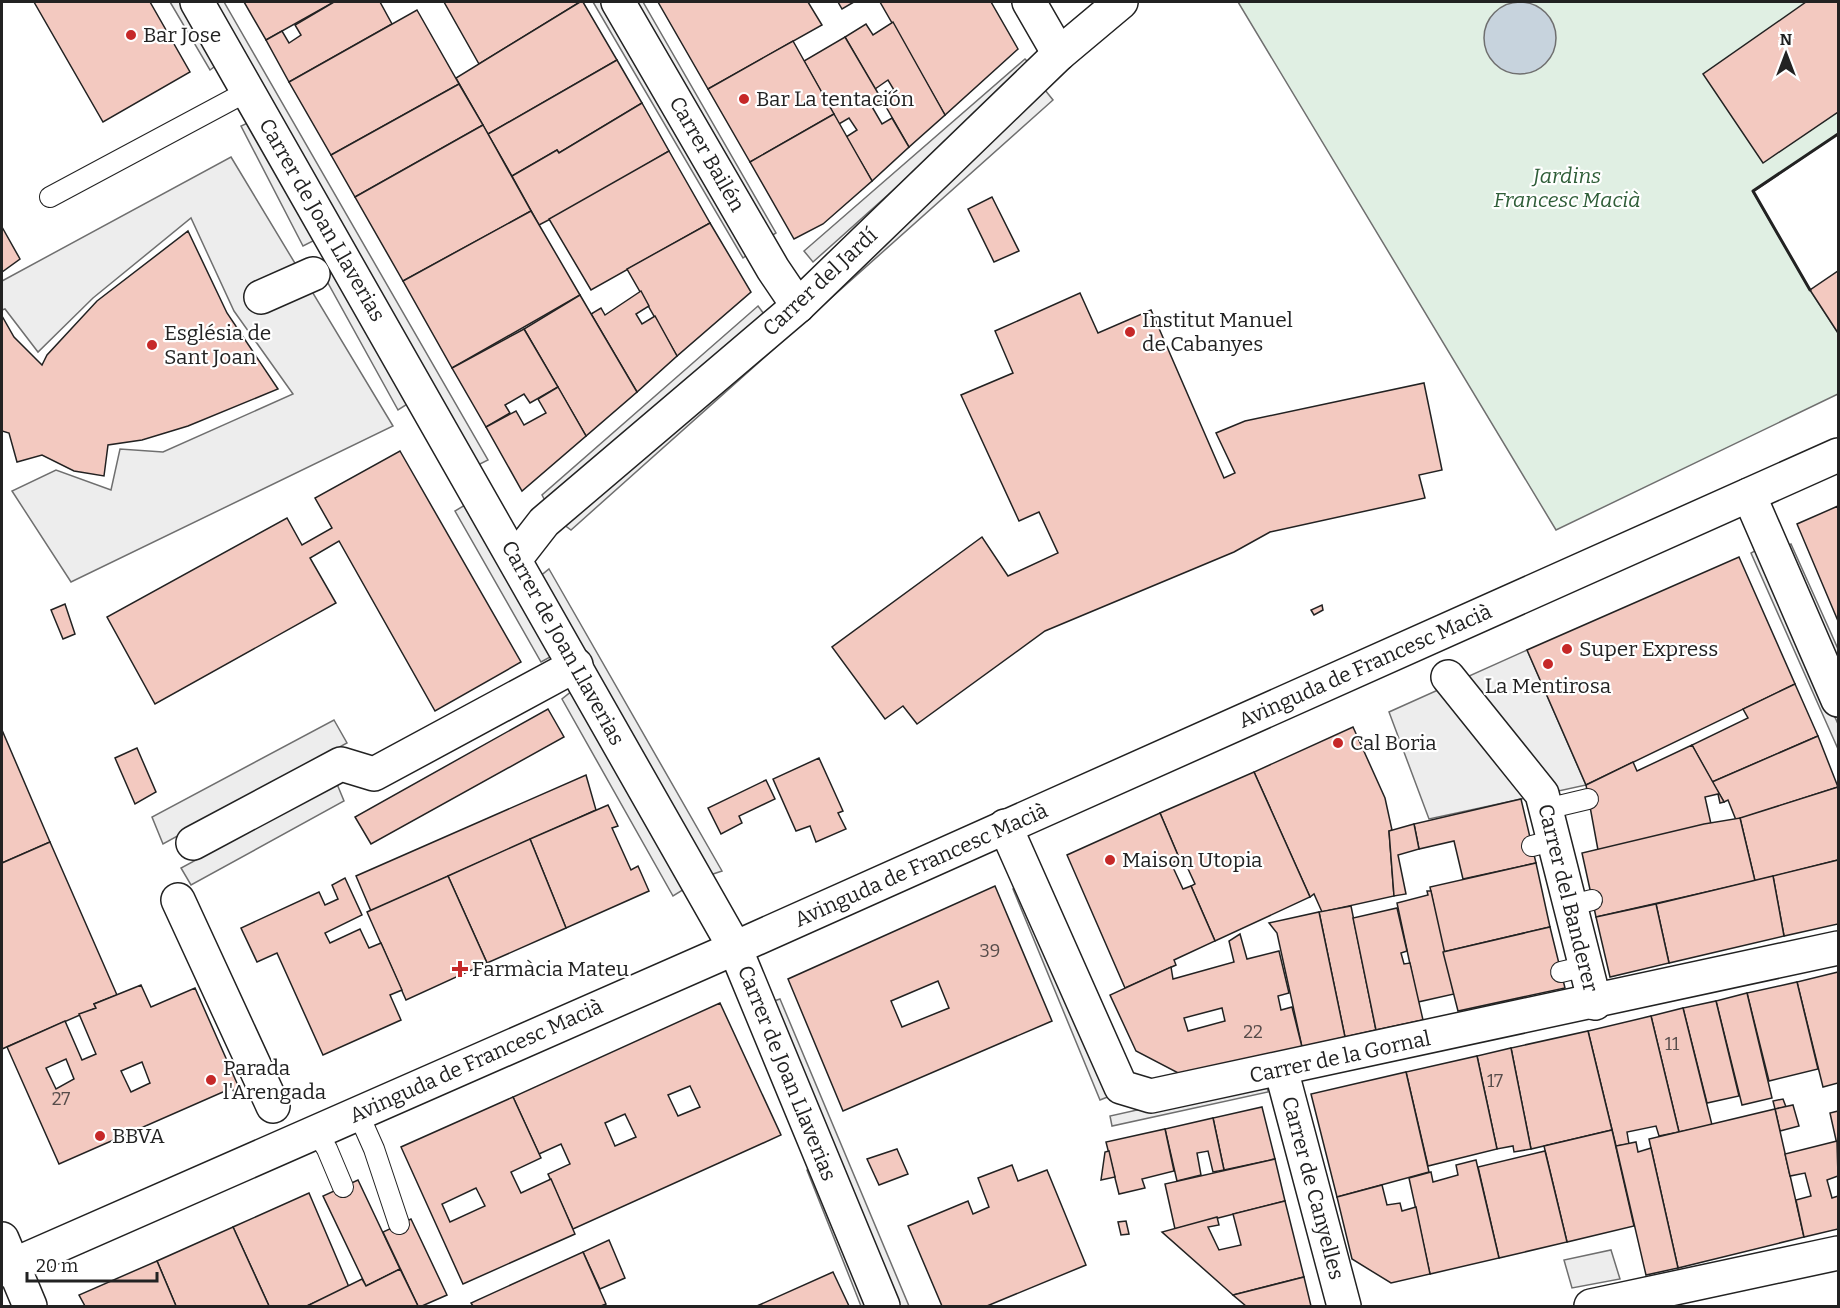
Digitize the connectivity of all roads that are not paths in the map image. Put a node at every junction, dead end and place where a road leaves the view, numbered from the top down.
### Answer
1 (197, 2) edge
2 (618, 2) edge
3 (1029, 2) edge
4 (1121, 2) edge
5 (1059, 54) junction
6 (248, 91) junction
7 (50, 197) dead end
8 (313, 274) dead end
9 (261, 297) dead end
10 (798, 306) junction
11 (1839, 455) edge
12 (1749, 495) junction
13 (516, 558) junction
14 (576, 665) junction
15 (1448, 677) dead end
16 (1839, 700) edge
17 (1588, 799) dead end
18 (1544, 802) junction
19 (1005, 826) junction
20 (193, 843) dead end
21 (178, 900) dead end
22 (735, 948) junction
23 (1839, 948) edge
24 (1594, 1003) junction
25 (1281, 1069) junction
26 (273, 1106) dead end
27 (358, 1113) junction
28 (316, 1131) junction
29 (343, 1187) dead end
30 (399, 1224) dead end
31 (1839, 1253) edge
32 (5, 1258) edge
33 (30, 1306) edge
34 (883, 1306) edge
35 (1344, 1306) edge
36 (1591, 1306) edge

1 - 6 street, Carrer de Joan Llaverias
2 - 10 street, Carrer Bailén
3 - 5 street
4 - 5 street, Carrer del Jardí
5 - 10 street, Carrer del Jardí
6 - 7 lane
6 - 13 street, Carrer de Joan Llaverias
8 - 9 street
10 - 13 street, Carrer del Jardí
11 - 12 street, Avinguda de Francesc Macià
12 - 16 street
12 - 19 street, Avinguda de Francesc Macià
13 - 14 street, Carrer de Joan Llaverias
14 - 20 street
14 - 22 street, Carrer de Joan Llaverias
15 - 18 street
17 - 18 lane
18 - 24 street, Carrer del Banderer
19 - 22 street, Avinguda de Francesc Macià
19 - 25 street, Carrer de la Gornal
21 - 26 street
22 - 27 street, Avinguda de Francesc Macià
22 - 34 street, Carrer de Joan Llaverias
23 - 24 street, Carrer de la Gornal
24 - 25 street, Carrer de la Gornal
25 - 35 street, Carrer de Canyelles
27 - 28 street, Avinguda de Francesc Macià
27 - 30 lane
28 - 29 lane
28 - 32 street, Avinguda de Francesc Macià
31 - 36 street
32 - 33 street

